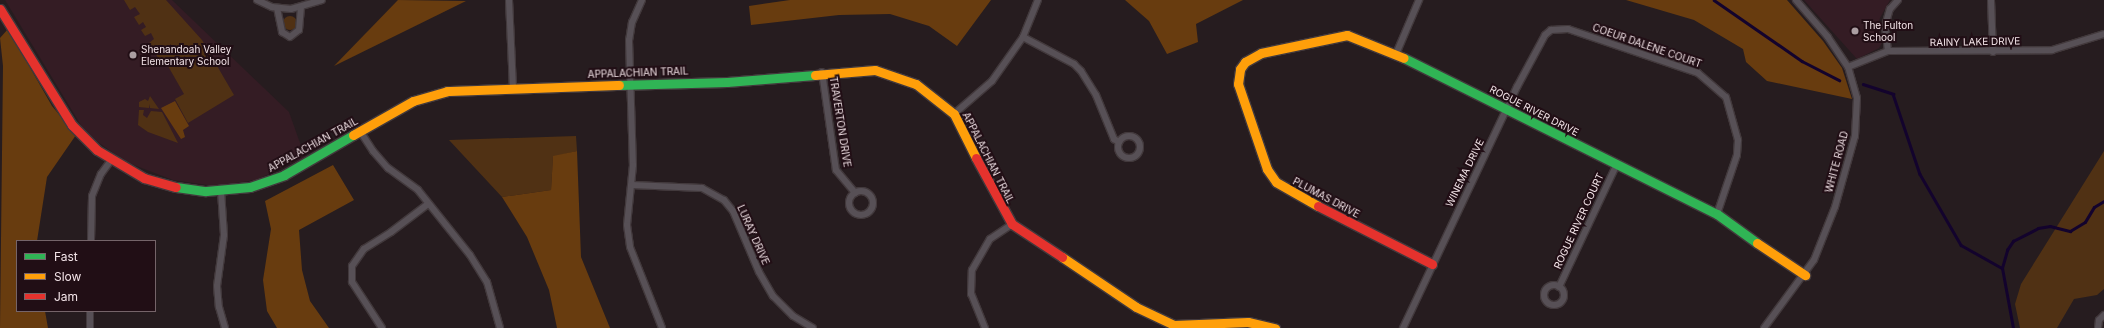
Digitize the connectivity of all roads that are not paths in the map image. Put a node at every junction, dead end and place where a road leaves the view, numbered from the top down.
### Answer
1 (257, 0) edge
2 (322, 0) edge
3 (509, 0) edge
4 (642, 0) edge
5 (1038, 0) edge
6 (1418, 0) edge
7 (1796, 0) edge
8 (1898, 0) edge
9 (1991, 0) edge
10 (277, 8) junction
11 (301, 8) junction
12 (0, 9) edge
13 (1551, 30) joint
14 (2104, 34) edge
15 (1023, 36) junction
16 (1888, 51) junction
17 (1993, 52) junction
18 (1396, 54) junction
19 (1848, 68) junction
20 (1240, 69) joint
21 (822, 72) junction
22 (630, 85) junction
23 (513, 88) junction
24 (1507, 110) junction
25 (954, 114) junction
26 (360, 131) junction
27 (1120, 142) dead end
28 (111, 160) junction
29 (1617, 164) junction
30 (632, 185) junction
31 (221, 191) junction
32 (855, 193) junction
33 (428, 204) junction
34 (1717, 214) junction
35 (1012, 224) junction
36 (91, 240) edge
37 (1432, 264) junction
38 (1805, 275) junction
39 (1559, 287) dead end
40 (90, 312) edge
41 (2104, 315) edge
42 (1175, 326) edge
43 (90, 328) edge
44 (225, 328) edge
45 (382, 328) edge
46 (500, 328) edge
47 (662, 328) edge
48 (813, 328) edge
49 (986, 328) edge
50 (1275, 328) edge
51 (1402, 328) edge
52 (1764, 328) edge
53 (2098, 328) edge

1 - 10 street
2 - 11 street
3 - 23 street
4 - 22 street
5 - 15 street
6 - 18 street
7 - 19 street, WHITE ROAD
8 - 16 street
9 - 17 street
10 - 11 street
10 - 11 street
12 - 28 street, APPALACHIAN TRAIL
13 - 24 street, WINEMA DRIVE
13 - 34 street, COEUR DALENE COURT
14 - 17 street, RAINY LAKE DRIVE
15 - 25 street
15 - 27 street
16 - 17 street, RAINY LAKE DRIVE
16 - 19 street, RAINY LAKE DRIVE
18 - 20 street, ROGUE RIVER DRIVE
18 - 24 street, ROGUE RIVER DRIVE
19 - 38 street, WHITE ROAD
20 - 37 street, PLUMAS DRIVE
21 - 22 street, APPALACHIAN TRAIL
21 - 25 street, APPALACHIAN TRAIL
21 - 32 street, TRAVERTON DRIVE
22 - 23 street, APPALACHIAN TRAIL
22 - 30 street
23 - 26 street, APPALACHIAN TRAIL
24 - 29 street, ROGUE RIVER DRIVE
24 - 37 street, WINEMA DRIVE
25 - 35 street, APPALACHIAN TRAIL
26 - 31 street, APPALACHIAN TRAIL
26 - 33 street
28 - 31 street, APPALACHIAN TRAIL
28 - 36 street
29 - 34 street, ROGUE RIVER DRIVE
29 - 39 street, ROGUE RIVER COURT
30 - 47 street
30 - 48 street, LURAY DRIVE
31 - 44 street
32 - 32 street
33 - 45 street
33 - 46 street
34 - 38 street, ROGUE RIVER DRIVE
35 - 42 street, APPALACHIAN TRAIL
35 - 49 street
37 - 51 street, WINEMA DRIVE
38 - 52 street, WHITE ROAD
40 - 43 street
41 - 53 street
42 - 50 street, APPALACHIAN TRAIL

